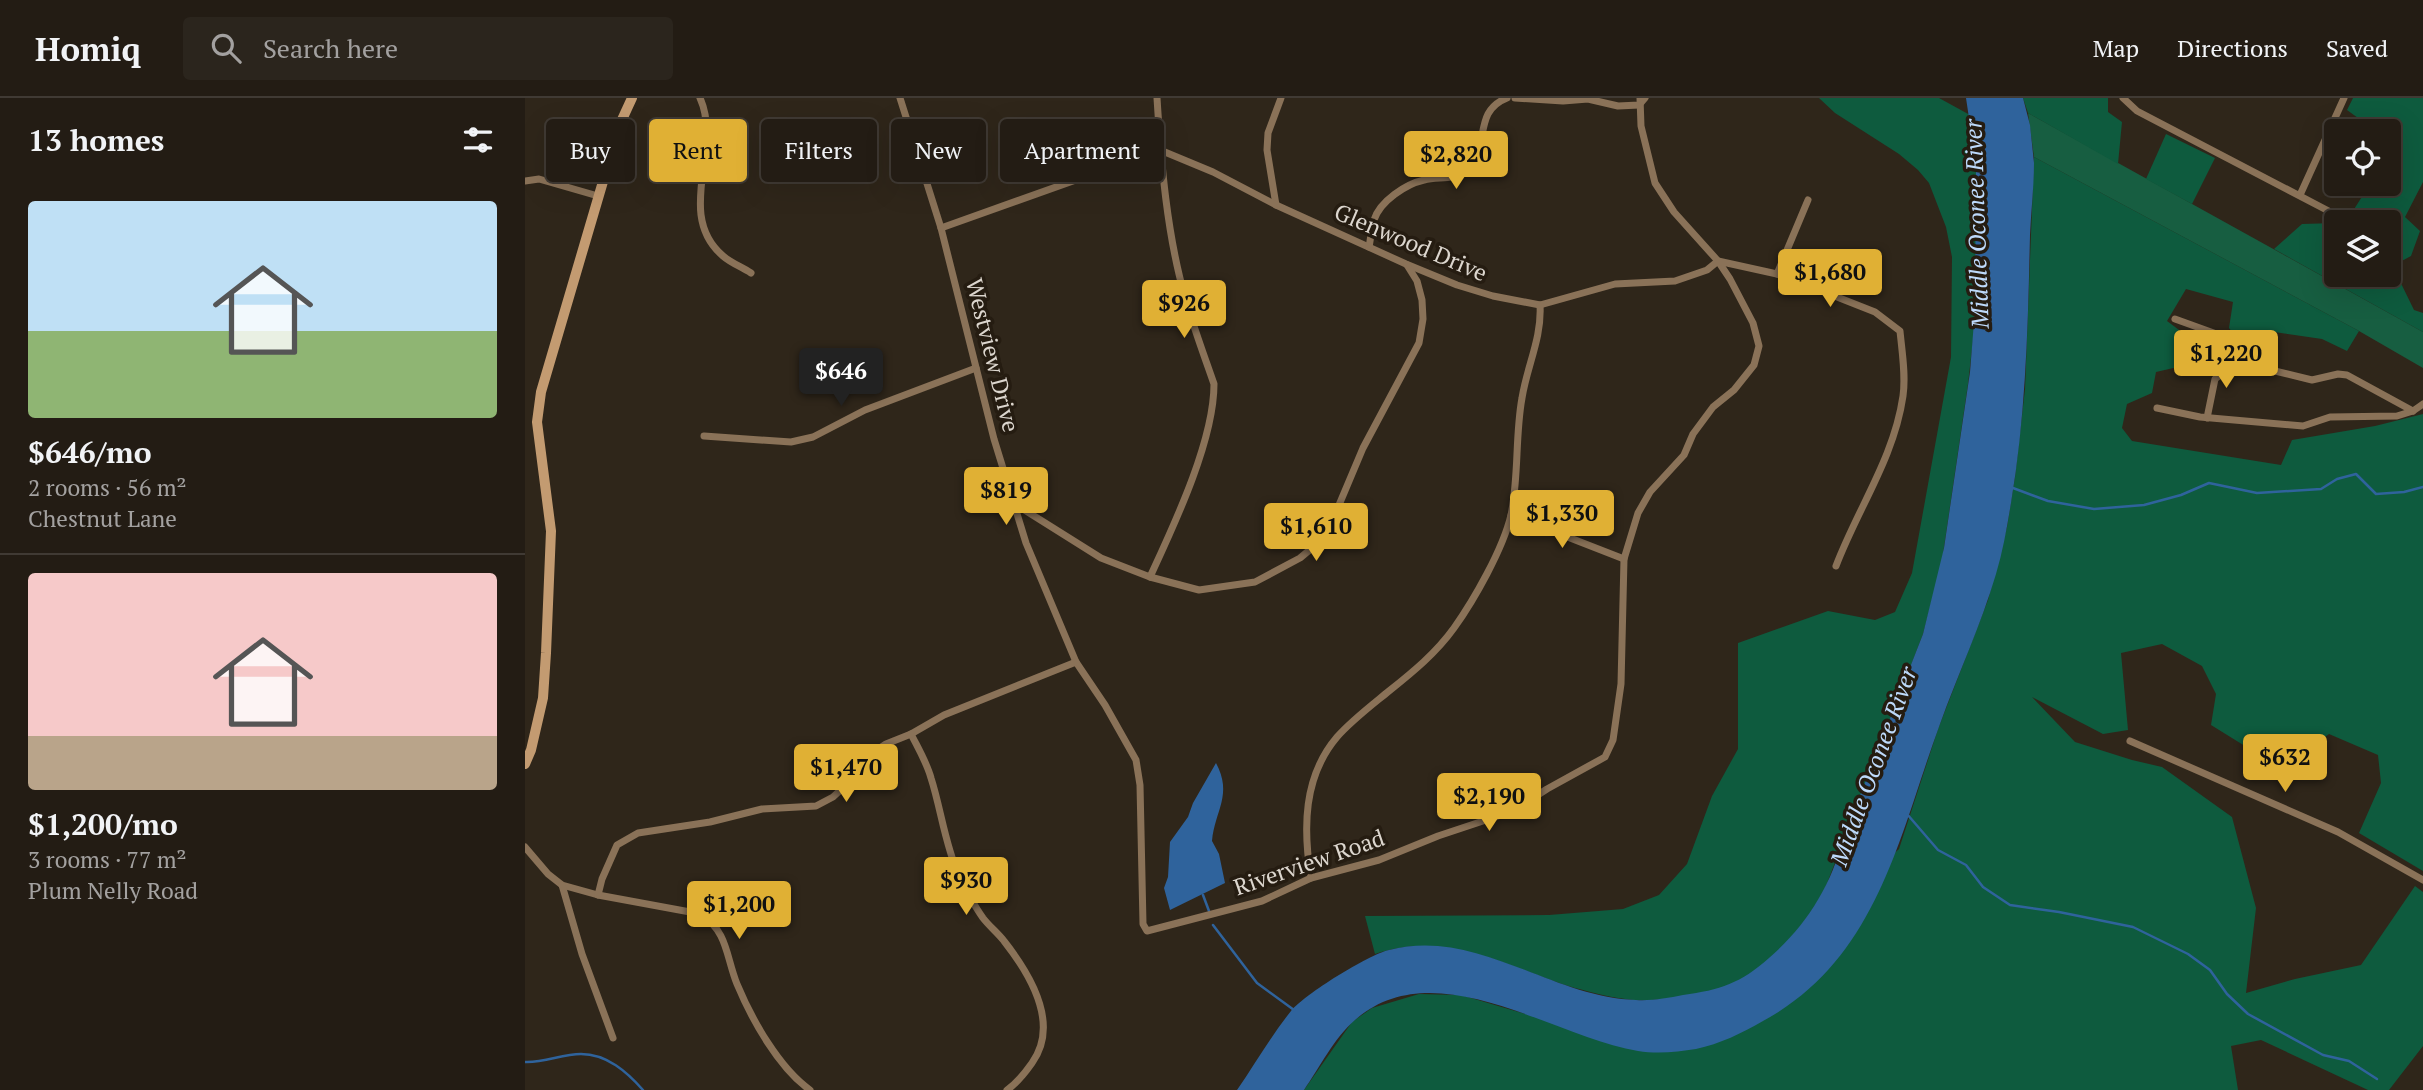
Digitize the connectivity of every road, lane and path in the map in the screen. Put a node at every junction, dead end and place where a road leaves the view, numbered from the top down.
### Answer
1 (632, 98) edge
2 (700, 98) edge
3 (900, 98) edge
4 (1157, 98) edge
5 (1281, 98) edge
6 (1507, 98) edge
7 (1515, 98) edge
8 (2123, 98) edge
9 (2344, 98) edge
10 (1641, 101) edge
11 (1158, 119) edge
12 (1164, 152) edge
13 (1164, 178) edge
14 (525, 181) edge
15 (1070, 182) edge
16 (2300, 195) junction
17 (598, 196) junction
18 (1808, 200) dead end
19 (1276, 205) junction
20 (2327, 210) edge
21 (941, 228) junction
22 (1369, 247) junction
23 (1718, 261) junction
24 (1406, 264) junction
25 (751, 272) dead end
26 (1777, 274) junction
27 (1540, 305) junction
28 (2175, 319) dead end
29 (2241, 359) junction
30 (976, 368) junction
31 (2423, 404) edge
32 (2157, 408) dead end
33 (2413, 411) junction
34 (2207, 418) junction
35 (704, 436) dead end
36 (1014, 504) junction
37 (1511, 515) junction
38 (1624, 559) junction
39 (1836, 566) dead end
40 (1150, 577) junction
41 (1076, 662) junction
42 (911, 734) junction
43 (2130, 741) dead end
44 (525, 764) edge
45 (525, 847) edge
46 (1311, 878) junction
47 (2423, 880) edge
48 (562, 885) junction
49 (598, 895) junction
50 (1147, 932) joint
51 (613, 1038) dead end
52 (810, 1090) edge
53 (1007, 1090) edge

1 - 17 main road
2 - 25 street
3 - 21 street, Westview Drive
4 - 11 street
5 - 19 street
6 - 22 street
7 - 10 street
8 - 16 street
9 - 16 street
10 - 23 street, Riverview Road
12 - 19 street, Glenwood Drive
13 - 40 street
14 - 17 street
15 - 21 street
16 - 20 street
17 - 44 main road
18 - 26 street
19 - 22 street, Glenwood Drive
21 - 30 street, Westview Drive
22 - 24 street, Glenwood Drive
23 - 26 street
23 - 27 street
23 - 38 street, Riverview Road
24 - 27 street, Glenwood Drive
24 - 40 street
26 - 39 street
27 - 37 street
28 - 29 street
29 - 33 street
29 - 34 street
30 - 35 street
30 - 36 street, Westview Drive
31 - 33 street
32 - 34 street
33 - 34 street
36 - 40 street
36 - 41 street, Westview Drive
37 - 38 street
37 - 46 street
38 - 46 street, Riverview Road
41 - 42 street
41 - 50 street, Westview Drive
42 - 49 street
42 - 53 street
43 - 47 street
45 - 48 street
46 - 50 street, Riverview Road
48 - 49 street
48 - 51 street
49 - 52 street

